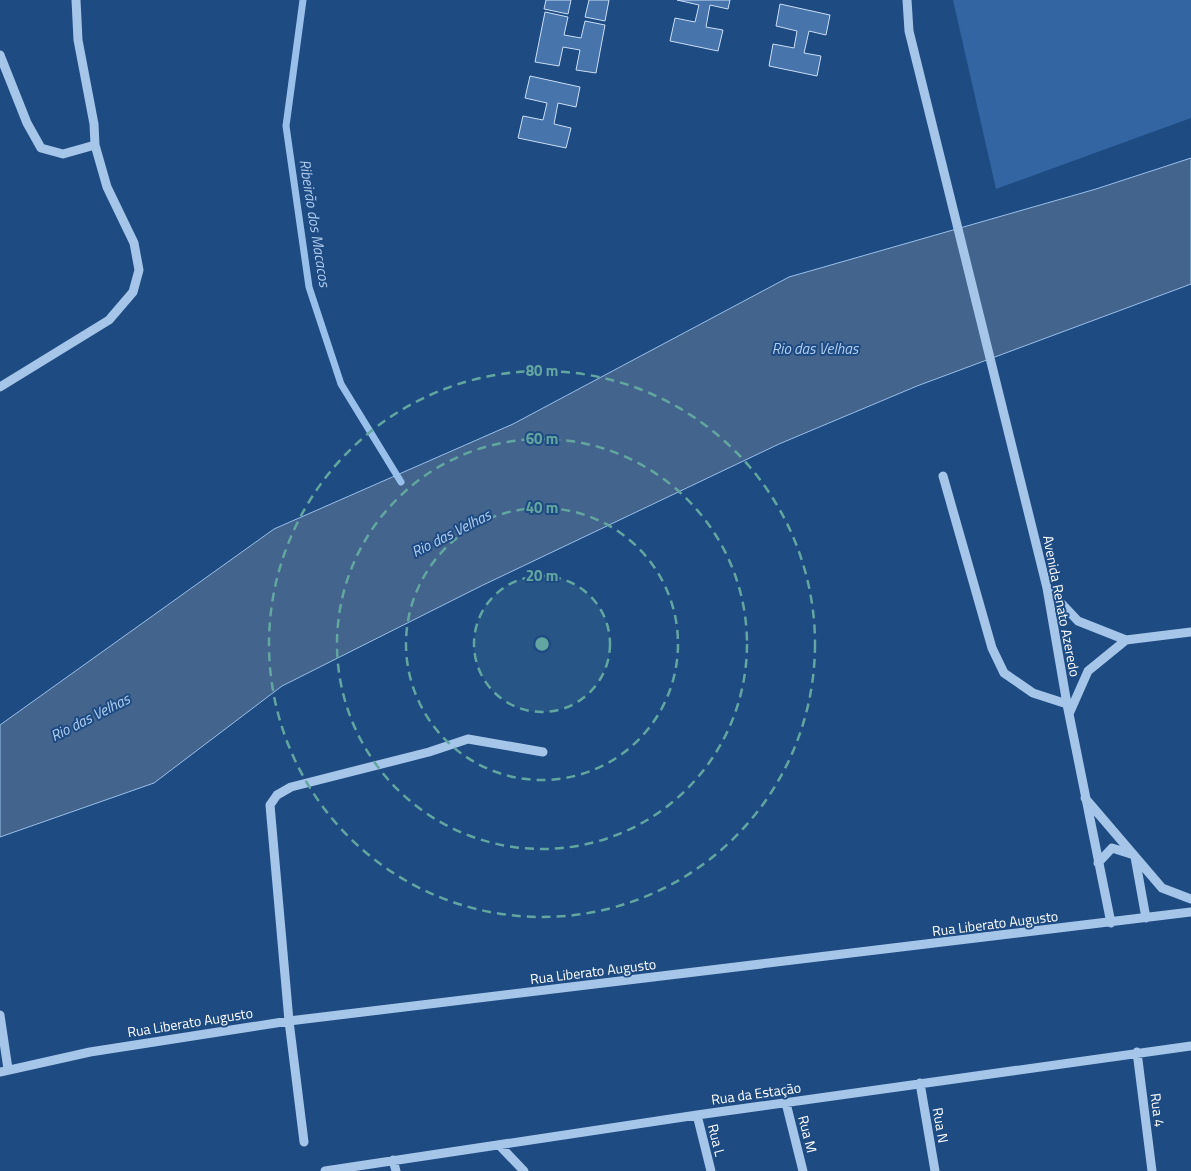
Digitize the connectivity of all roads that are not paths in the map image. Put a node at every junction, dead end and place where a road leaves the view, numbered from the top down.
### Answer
1 (76, 0) edge
2 (907, 0) edge
3 (0, 55) edge
4 (95, 145) junction
5 (0, 387) edge
6 (943, 476) dead end
7 (1047, 588) junction
8 (1191, 632) edge
9 (1126, 640) junction
10 (1067, 704) junction
11 (1069, 714) junction
12 (543, 752) dead end
13 (1085, 798) junction
14 (1135, 855) junction
15 (1098, 863) junction
16 (1191, 899) edge
17 (1191, 912) edge
18 (1146, 918) junction
19 (1111, 923) junction
20 (0, 1015) edge
21 (289, 1021) junction
22 (1191, 1046) edge
23 (1137, 1052) junction
24 (4, 1071) edge
25 (920, 1083) junction
26 (786, 1103) junction
27 (697, 1115) junction
28 (304, 1142) dead end
29 (499, 1144) junction
30 (393, 1160) junction
31 (325, 1171) edge
32 (396, 1171) edge
33 (524, 1171) edge
34 (711, 1171) edge
35 (803, 1171) edge
36 (935, 1171) edge
37 (1152, 1171) edge

1 - 4 street
2 - 7 street, Avenida Renato Azeredo
3 - 4 street
4 - 5 street
6 - 10 street
7 - 9 street
7 - 10 street, Avenida Renato Azeredo
8 - 9 street
9 - 11 street
10 - 11 street, Avenida Renato Azeredo
11 - 13 street, Avenida Renato Azeredo
12 - 21 street
13 - 14 street
13 - 15 street, Avenida Renato Azeredo
14 - 15 street
14 - 16 street
14 - 18 street
15 - 19 street, Avenida Renato Azeredo
17 - 18 street, Rua Liberato Augusto
18 - 19 street, Rua Liberato Augusto
19 - 21 street, Rua Liberato Augusto
20 - 24 street
21 - 24 street, Rua Liberato Augusto
21 - 28 street
22 - 23 street, Rua da Estação
23 - 25 street, Rua da Estação
23 - 37 street, Rua 4
25 - 26 street, Rua da Estação
25 - 36 street, Rua N
26 - 27 street, Rua da Estação
26 - 35 street, Rua M
27 - 29 street, Rua da Estação
27 - 34 street, Rua L
29 - 30 street, Rua da Estação
29 - 33 street
30 - 31 street, Rua da Estação
30 - 32 street

